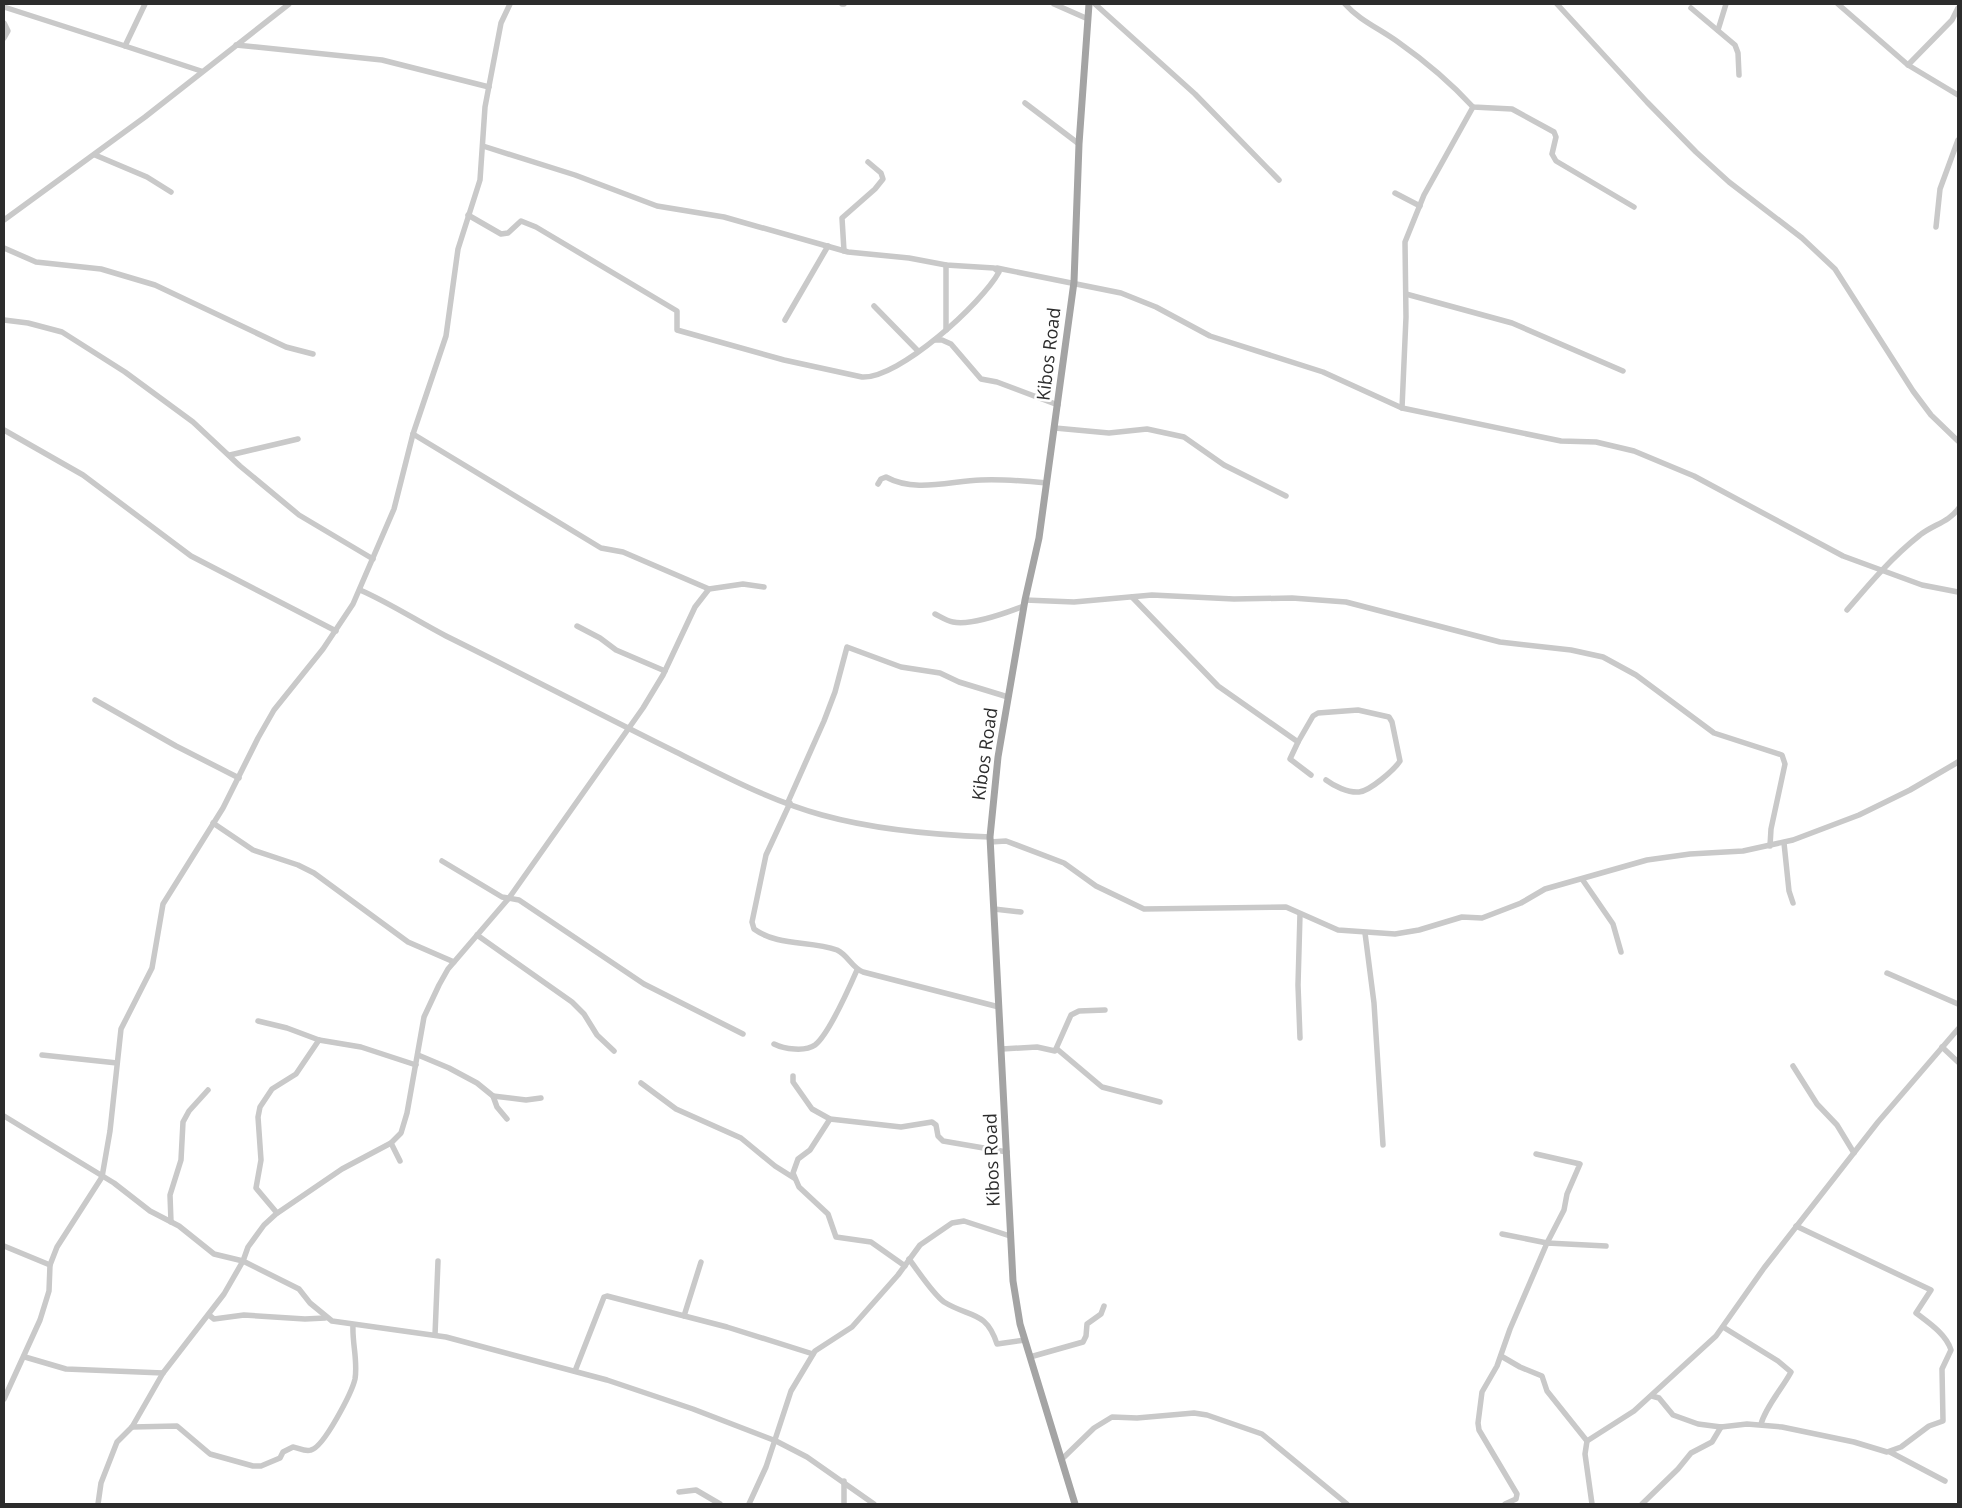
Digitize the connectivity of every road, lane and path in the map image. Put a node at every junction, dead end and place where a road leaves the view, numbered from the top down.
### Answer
1 (145, 4) edge
2 (289, 4) edge
3 (510, 4) edge
4 (1054, 4) edge
5 (1089, 4) edge
6 (1095, 4) edge
7 (1345, 4) edge
8 (1557, 4) edge
9 (1726, 4) edge
10 (1838, 4) edge
11 (1691, 8) dead end
12 (1958, 8) edge
13 (4, 9) edge
14 (1088, 19) junction
15 (4, 23) edge
16 (1718, 30) junction
17 (4, 38) edge
18 (236, 45) junction
19 (125, 46) junction
20 (1908, 64) junction
21 (201, 71) junction
22 (1739, 75) dead end
23 (489, 87) junction
24 (1958, 95) edge
25 (1025, 103) dead end
26 (1473, 107) junction
27 (1958, 140) edge
28 (1079, 144) junction
29 (484, 146) junction
30 (95, 155) junction
31 (868, 162) dead end
32 (1279, 180) dead end
33 (171, 192) dead end
34 (1395, 193) dead end
35 (1420, 206) junction
36 (1634, 207) dead end
37 (468, 215) junction
38 (4, 220) edge
39 (1936, 227) dead end
40 (828, 246) junction
41 (4, 248) edge
42 (844, 251) junction
43 (946, 265) junction
44 (997, 268) junction
45 (1074, 282) junction
46 (1406, 294) junction
47 (874, 306) dead end
48 (4, 320) edge
49 (785, 320) dead end
50 (946, 330) junction
51 (935, 340) junction
52 (918, 351) junction
53 (313, 354) dead end
54 (1623, 371) dead end
55 (1058, 405) junction
56 (1402, 408) junction
57 (1055, 428) junction
58 (4, 430) edge
59 (413, 434) junction
60 (298, 439) dead end
61 (1958, 441) edge
62 (230, 455) junction
63 (1047, 483) junction
64 (878, 484) dead end
65 (1286, 496) dead end
66 (1958, 509) edge
67 (373, 558) junction
68 (1881, 570) junction
69 (764, 587) dead end
70 (709, 589) junction
71 (360, 590) junction
72 (1958, 592) edge
73 (1132, 597) junction
74 (1024, 603) junction
75 (1847, 610) dead end
76 (935, 614) dead end
77 (577, 626) dead end
78 (336, 631) junction
79 (665, 671) junction
80 (1008, 697) junction
81 (95, 700) dead end
82 (627, 728) junction
83 (1298, 742) junction
84 (1958, 762) edge
85 (1311, 775) dead end
86 (239, 778) junction
87 (1326, 780) dead end
88 (789, 802) junction
89 (214, 824) junction
90 (990, 840) junction
91 (1784, 843) junction
92 (1770, 846) junction
93 (442, 861) dead end
94 (1582, 879) junction
95 (509, 898) junction
96 (1794, 903) dead end
97 (994, 909) junction
98 (1021, 912) dead end
99 (1300, 914) junction
100 (1365, 933) junction
101 (477, 935) junction
102 (1621, 952) dead end
103 (454, 962) junction
104 (857, 970) junction
105 (1887, 973) dead end
106 (1958, 1004) edge
107 (1000, 1007) junction
108 (1105, 1010) dead end
109 (258, 1022) dead end
110 (1958, 1029) edge
111 (743, 1034) dead end
112 (1300, 1038) dead end
113 (319, 1040) junction
114 (774, 1044) dead end
115 (1942, 1047) junction
116 (1057, 1049) junction
117 (1002, 1050) junction
118 (614, 1051) dead end
119 (42, 1055) dead end
120 (418, 1055) junction
121 (1958, 1062) edge
122 (117, 1064) junction
123 (416, 1065) junction
124 (1792, 1066) dead end
125 (793, 1076) dead end
126 (641, 1083) dead end
127 (208, 1090) dead end
128 (493, 1096) junction
129 (541, 1098) dead end
130 (1160, 1102) dead end
131 (4, 1116) edge
132 (507, 1119) dead end
133 (830, 1119) junction
134 (391, 1143) junction
135 (1383, 1145) dead end
136 (1007, 1152) junction
137 (1854, 1153) junction
138 (1536, 1154) dead end
139 (400, 1161) dead end
140 (102, 1177) junction
141 (794, 1178) junction
142 (277, 1212) junction
143 (171, 1222) junction
144 (1796, 1226) junction
145 (1502, 1234) dead end
146 (1010, 1236) junction
147 (1547, 1243) junction
148 (4, 1246) edge
149 (1606, 1246) dead end
150 (909, 1259) junction
151 (243, 1261) junction
152 (438, 1261) dead end
153 (701, 1262) dead end
154 (50, 1264) junction
155 (904, 1266) junction
156 (1104, 1306) dead end
157 (209, 1315) junction
158 (684, 1316) junction
159 (326, 1318) junction
160 (353, 1325) junction
161 (1723, 1327) junction
162 (435, 1335) junction
163 (1025, 1340) junction
164 (813, 1354) junction
165 (1501, 1356) junction
166 (24, 1357) junction
167 (1030, 1357) junction
168 (575, 1371) junction
169 (163, 1373) junction
170 (1652, 1396) junction
171 (4, 1399) edge
172 (1761, 1424) junction
173 (132, 1427) junction
174 (1721, 1427) junction
175 (1586, 1441) junction
176 (776, 1442) junction
177 (1888, 1452) junction
178 (1061, 1460) junction
179 (844, 1481) junction
180 (1945, 1481) dead end
181 (679, 1492) dead end
182 (98, 1504) edge
183 (720, 1504) edge
184 (749, 1504) edge
185 (844, 1504) edge
186 (874, 1504) edge
187 (1075, 1504) edge
188 (1347, 1504) edge
189 (1505, 1504) edge
190 (1592, 1504) edge
191 (1642, 1504) edge

1 - 19 street
2 - 18 street
3 - 23 street
4 - 14 street
5 - 14 main road, Kibos Road
6 - 32 street
7 - 26 street
8 - 61 street
9 - 16 street
10 - 20 street
11 - 16 street
12 - 20 street
13 - 19 street
14 - 28 main road, Kibos Road
15 - 17 street
16 - 22 street
18 - 21 street
18 - 23 street
19 - 21 street
20 - 24 street
21 - 30 street
23 - 29 street
25 - 28 street
26 - 35 street
26 - 36 street
27 - 39 street
28 - 45 main road, Kibos Road
29 - 37 street
29 - 40 street
30 - 33 street
30 - 38 street
31 - 42 street
34 - 35 street
35 - 46 street
37 - 52 street
37 - 59 street
40 - 42 street
40 - 49 street
41 - 53 street
42 - 43 street
43 - 44 street
43 - 50 street
44 - 45 street
44 - 50 street
45 - 55 main road, Kibos Road
45 - 56 street
46 - 54 street
46 - 56 street
47 - 52 street
48 - 62 street
50 - 51 street
51 - 52 street
51 - 55 street
55 - 57 main road, Kibos Road
56 - 68 street
57 - 63 main road, Kibos Road
57 - 65 street
58 - 78 street
59 - 67 street
59 - 70 street
60 - 62 street
62 - 67 street
63 - 64 street
63 - 74 main road, Kibos Road
66 - 68 street
67 - 71 street
68 - 72 street
68 - 75 street
69 - 70 street
70 - 79 street
71 - 78 street
71 - 82 street
73 - 74 street
73 - 83 street
73 - 92 street
74 - 76 street
74 - 80 main road, Kibos Road
77 - 79 street
78 - 86 street
79 - 82 street
80 - 88 street
80 - 90 main road, Kibos Road
81 - 86 street
82 - 88 street
82 - 95 street
83 - 85 street
83 - 87 street
84 - 91 street
86 - 89 street
88 - 90 street
88 - 104 street
89 - 103 street
89 - 122 street
90 - 97 main road, Kibos Road
90 - 99 street
91 - 92 street
91 - 96 street
92 - 94 street
93 - 95 street
94 - 100 street
94 - 102 street
95 - 101 street
95 - 111 street
97 - 98 street
97 - 107 main road, Kibos Road
99 - 100 street
99 - 112 street
100 - 135 street
101 - 103 street
101 - 118 street
103 - 120 street
104 - 107 street
104 - 114 street
105 - 106 street
107 - 117 main road, Kibos Road
108 - 116 street
109 - 113 street
110 - 115 street
113 - 123 street
113 - 142 street
115 - 121 street
115 - 137 street
116 - 117 street
116 - 130 street
117 - 136 main road, Kibos Road
119 - 122 street
120 - 123 street
120 - 128 street
122 - 140 street
123 - 134 street
124 - 137 street
125 - 133 street
126 - 141 street
127 - 143 street
128 - 129 street
128 - 132 street
131 - 140 street
133 - 136 street
133 - 141 street
134 - 139 street
134 - 142 street
136 - 146 main road, Kibos Road
137 - 144 street
138 - 147 street
140 - 143 street
140 - 154 street
141 - 155 street
142 - 151 street
143 - 151 street
144 - 161 street
144 - 177 street
145 - 147 street
146 - 150 street
146 - 163 main road, Kibos Road
147 - 149 street
147 - 165 street
148 - 154 street
150 - 155 street
150 - 163 street
151 - 157 street
151 - 159 street
152 - 162 street
153 - 158 street
154 - 166 street
155 - 164 street
156 - 167 street
157 - 159 street
157 - 169 street
158 - 164 street
158 - 168 street
159 - 160 street
160 - 162 street
160 - 173 street
161 - 170 street
161 - 172 street
162 - 168 street
163 - 167 main road, Kibos Road
164 - 176 street
165 - 175 street
165 - 189 street
166 - 169 street
166 - 171 street
167 - 178 main road, Kibos Road
168 - 176 street
169 - 173 street
170 - 174 street
170 - 175 street
172 - 174 street
172 - 177 street
173 - 182 street
174 - 191 street
175 - 190 street
176 - 179 street
176 - 184 street
177 - 180 street
178 - 187 main road, Kibos Road
178 - 188 street
179 - 185 street
179 - 186 street
181 - 183 street

